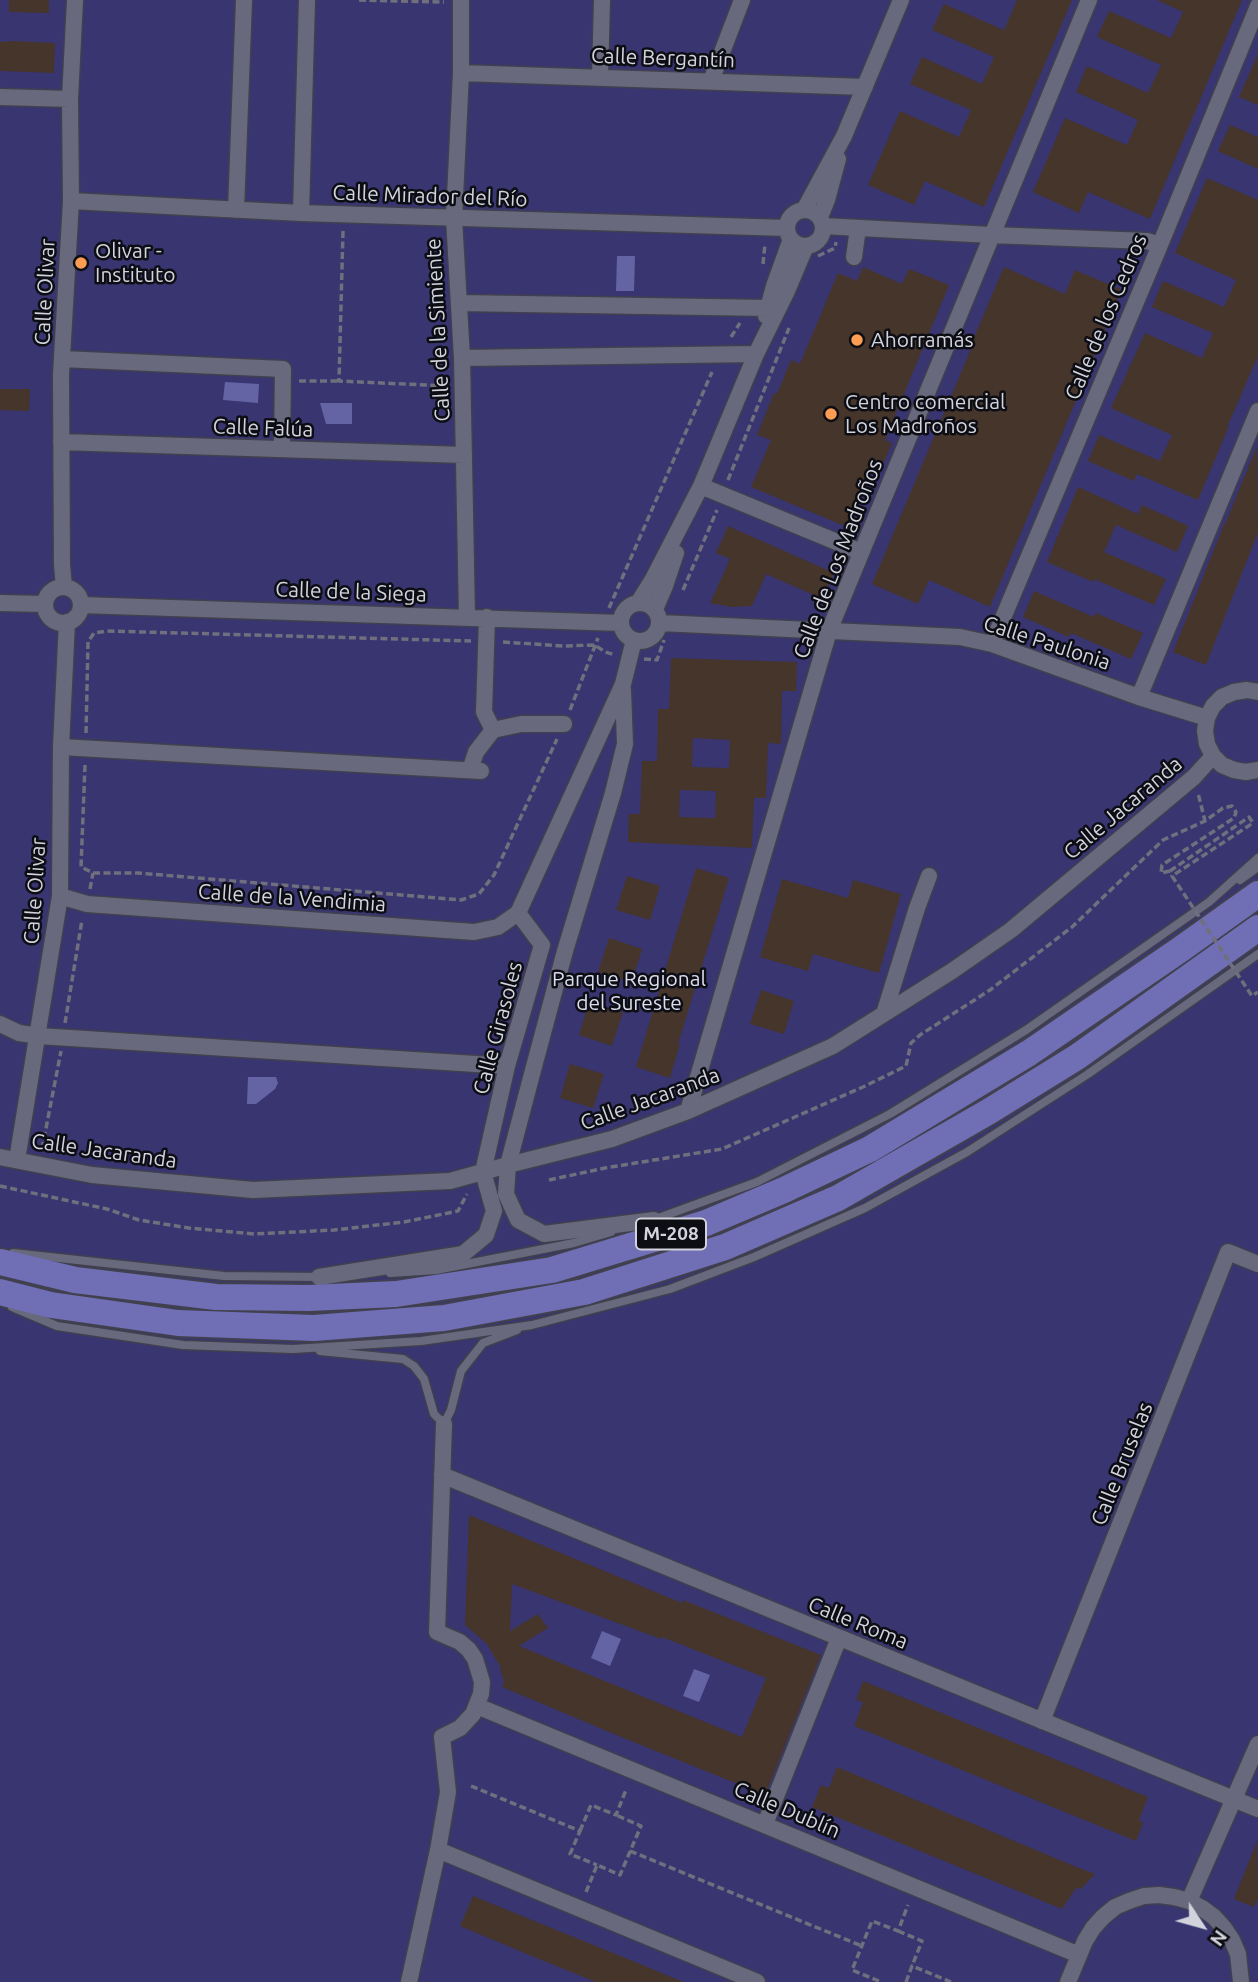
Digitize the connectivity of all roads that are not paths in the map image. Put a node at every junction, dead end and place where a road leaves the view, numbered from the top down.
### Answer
1 (75, 0) edge
2 (244, 0) edge
3 (307, 0) edge
4 (602, 0) edge
5 (742, 0) edge
6 (901, 0) edge
7 (1089, 0) edge
8 (461, 1) edge
9 (1258, 6) edge
10 (461, 73) junction
11 (600, 77) junction
12 (711, 81) junction
13 (865, 87) junction
14 (0, 97) edge
15 (70, 99) junction
16 (844, 136) junction
17 (71, 201) junction
18 (804, 210) junction
19 (236, 211) junction
20 (301, 213) junction
21 (454, 218) junction
22 (827, 223) junction
23 (858, 228) junction
24 (789, 233) junction
25 (991, 235) junction
26 (1160, 245) junction
27 (806, 246) junction
28 (854, 257) dead end
29 (459, 303) junction
30 (768, 308) junction
31 (756, 353) junction
32 (62, 359) junction
33 (462, 359) junction
34 (1258, 411) edge
35 (61, 442) junction
36 (282, 449) junction
37 (464, 456) junction
38 (701, 486) junction
39 (690, 511) junction
40 (861, 552) junction
41 (64, 587) junction
42 (0, 603) edge
43 (638, 603) junction
44 (45, 604) junction
45 (80, 604) junction
46 (467, 616) junction
47 (487, 617) junction
48 (661, 619) junction
49 (67, 622) junction
50 (621, 622) junction
51 (829, 631) junction
52 (634, 640) junction
53 (992, 644) junction
54 (623, 684) junction
55 (1258, 692) edge
56 (1139, 696) junction
57 (1207, 718) junction
58 (564, 724) dead end
59 (493, 730) junction
60 (61, 747) junction
61 (1213, 756) junction
62 (1258, 770) edge
63 (1258, 858) edge
64 (1258, 867) edge
65 (929, 876) dead end
66 (1258, 894) edge
67 (60, 897) junction
68 (1209, 902) junction
69 (518, 913) junction
70 (1258, 928) edge
71 (542, 945) junction
72 (565, 951) junction
73 (1258, 954) edge
74 (884, 1014) junction
75 (0, 1024) edge
76 (39, 1036) junction
77 (507, 1066) junction
78 (688, 1111) junction
79 (0, 1157) edge
80 (17, 1160) junction
81 (508, 1165) junction
82 (483, 1172) junction
83 (654, 1220) junction
84 (0, 1255) edge
85 (0, 1262) edge
86 (1258, 1264) edge
87 (319, 1277) junction
88 (0, 1292) edge
89 (0, 1302) edge
90 (532, 1325) junction
91 (293, 1349) junction
92 (443, 1424) junction
93 (442, 1475) junction
94 (839, 1638) junction
95 (477, 1706) junction
96 (1042, 1721) junction
97 (1258, 1744) edge
98 (1235, 1800) junction
99 (1258, 1810) edge
100 (765, 1824) junction
101 (438, 1850) junction
102 (1189, 1901) junction
103 (1079, 1955) junction
104 (409, 1982) edge
105 (757, 1982) edge
106 (1068, 1982) edge
107 (1241, 1982) edge

1 - 15 street, Calle Olivar
2 - 19 street
3 - 20 street
4 - 11 street
5 - 12 street
6 - 13 street
7 - 25 street, Calle de Los Madroños
8 - 10 street, Calle de la Simiente
9 - 26 street, Calle de los Cedros
10 - 11 street, Calle Bergantín
10 - 21 street, Calle de la Simiente
11 - 12 street, Calle Bergantín
12 - 13 street, Calle Bergantín
13 - 16 street
14 - 15 street
15 - 17 street, Calle Olivar
16 - 18 street
16 - 22 street
17 - 19 street, Calle Mirador del Río
17 - 32 street, Calle Olivar
18 - 22 street
18 - 24 street
19 - 20 street, Calle Mirador del Río
20 - 21 street, Calle Mirador del Río
21 - 24 street, Calle Mirador del Río
21 - 29 street, Calle de la Simiente
22 - 23 street
22 - 27 street
23 - 25 street
23 - 28 street
24 - 27 street
24 - 30 street
25 - 26 street
25 - 40 street, Calle de Los Madroños
26 - 53 street, Calle de los Cedros
27 - 31 street
29 - 30 street
29 - 33 street, Calle de la Simiente
30 - 31 street
31 - 33 street
31 - 38 street
32 - 35 street, Calle Olivar
32 - 36 street
33 - 37 street, Calle de la Simiente
34 - 56 street
35 - 36 street, Calle Falúa
35 - 41 street, Calle Olivar
36 - 37 street, Calle Falúa
37 - 46 street, Calle de la Simiente
38 - 39 street
38 - 40 street
39 - 43 street
39 - 48 street
40 - 51 street, Calle de Los Madroños
41 - 44 street
41 - 45 street
42 - 44 street
43 - 48 street
43 - 50 street
44 - 49 street
45 - 46 street, Calle de la Siega
45 - 49 street
46 - 47 street, Calle de la Siega
47 - 50 street, Calle de la Siega
47 - 59 street
48 - 51 street, Calle Paulonia
48 - 52 street
49 - 60 street, Calle Olivar
50 - 52 street
51 - 53 street, Calle Paulonia
51 - 78 street, Calle de Los Madroños
52 - 54 street
53 - 56 street, Calle Paulonia
54 - 69 street
54 - 72 street
55 - 57 street
56 - 57 street, Calle Paulonia
57 - 61 street
58 - 59 street
59 - 60 street
60 - 67 street, Calle Olivar
61 - 62 street
61 - 74 street, Calle Jacaranda
63 - 68 lane
64 - 68 lane
65 - 74 street
66 - 85 main road, M-208
67 - 69 street, Calle de la Vendimia
67 - 76 street, Calle Olivar
68 - 83 lane
69 - 71 street, Calle Girasoles
70 - 88 main road, M-208
71 - 72 street
71 - 77 street, Calle Girasoles
72 - 81 street
73 - 90 lane
74 - 78 street, Calle Jacaranda
75 - 76 street
76 - 77 street
76 - 80 street, Calle Olivar
77 - 82 street, Calle Girasoles
78 - 81 street, Calle Jacaranda
79 - 80 street, Calle Jacaranda
80 - 82 street, Calle Jacaranda
81 - 82 street, Calle Jacaranda
81 - 83 street
82 - 87 street, Calle Girasoles
83 - 87 lane
84 - 87 lane
86 - 96 street, Calle Bruselas
89 - 91 lane
90 - 91 lane
90 - 92 lane
91 - 92 lane
92 - 93 street
93 - 94 street, Calle Roma
93 - 95 street
94 - 96 street, Calle Roma
94 - 100 street
95 - 100 street, Calle Dublín
95 - 101 street
96 - 98 street, Calle Roma
97 - 98 street
98 - 99 street, Calle Roma
98 - 102 street
100 - 103 street, Calle Dublín
101 - 104 street
101 - 105 street
102 - 103 street
102 - 107 street
103 - 106 street

